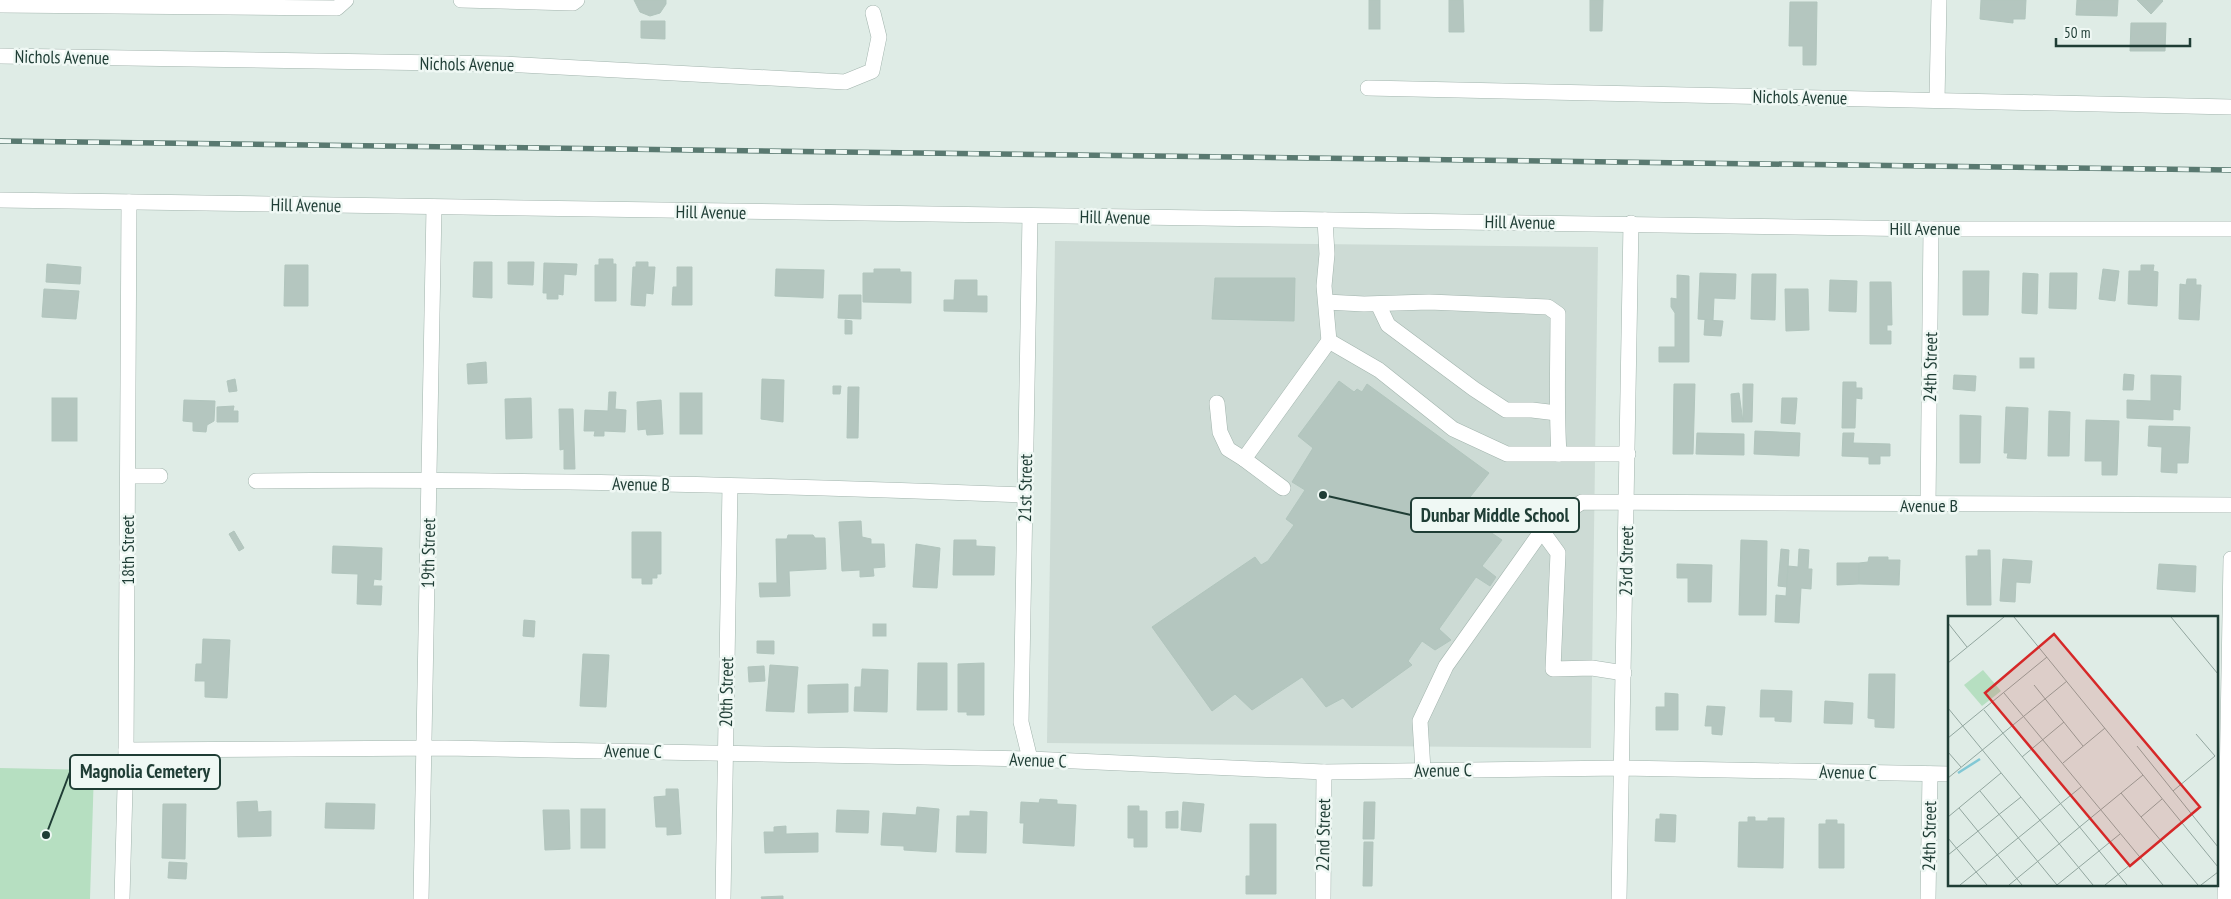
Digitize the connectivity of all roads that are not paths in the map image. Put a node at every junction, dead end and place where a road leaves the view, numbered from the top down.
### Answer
1 (346, 0) edge
2 (461, 0) edge
3 (577, 0) edge
4 (1939, 0) edge
5 (0, 5) edge
6 (873, 13) dead end
7 (0, 56) edge
8 (1368, 88) dead end
9 (1937, 100) junction
10 (2231, 107) edge
11 (0, 200) edge
12 (129, 202) junction
13 (434, 207) junction
14 (1030, 216) junction
15 (1325, 220) junction
16 (1631, 223) junction
17 (1931, 229) junction
18 (2231, 229) edge
19 (1326, 302) junction
20 (1378, 304) junction
21 (1329, 341) junction
22 (1217, 403) dead end
23 (1557, 413) junction
24 (1559, 454) junction
25 (1628, 454) junction
26 (1244, 459) junction
27 (128, 476) junction
28 (160, 476) dead end
29 (429, 479) junction
30 (256, 481) dead end
31 (730, 486) junction
32 (1284, 488) dead end
33 (1025, 495) junction
34 (1627, 502) junction
35 (1928, 505) junction
36 (2231, 505) edge
37 (1542, 531) junction
38 (2231, 559) edge
39 (1624, 673) junction
40 (424, 748) junction
41 (126, 750) junction
42 (725, 753) junction
43 (1030, 759) junction
44 (1622, 768) junction
45 (1423, 770) junction
46 (1324, 772) junction
47 (1930, 774) junction
48 (1948, 774) edge
49 (2225, 776) edge
50 (122, 899) edge
51 (421, 899) edge
52 (723, 899) edge
53 (1322, 899) edge
54 (1620, 899) edge
55 (1928, 899) edge
56 (2225, 899) edge

1 - 5 street
2 - 3 street
4 - 9 street
6 - 7 street, Nichols Avenue
8 - 9 street, Nichols Avenue
9 - 10 street, Nichols Avenue
11 - 12 street, Hill Avenue
12 - 13 street, Hill Avenue
12 - 27 street, 18th Street
13 - 14 street, Hill Avenue
13 - 29 street, 19th Street
14 - 15 street, Hill Avenue
14 - 33 street, 21st Street
15 - 16 street, Hill Avenue
15 - 19 street
16 - 17 street, Hill Avenue
16 - 25 street, 23rd Street
17 - 18 street, Hill Avenue
17 - 35 street, 24th Street
19 - 20 street
19 - 21 street
20 - 23 street
20 - 23 street
21 - 24 street
21 - 26 street
22 - 26 street
23 - 24 street
24 - 25 street
25 - 34 street, 23rd Street
26 - 32 street
27 - 28 street
27 - 41 street, 18th Street
29 - 30 street, Avenue B
29 - 31 street, Avenue B
29 - 40 street, 19th Street
31 - 33 street, Avenue B
31 - 42 street, 20th Street
33 - 43 street, 21st Street
34 - 35 street, Avenue B
34 - 37 street, Avenue B
34 - 39 street, 23rd Street
35 - 36 street, Avenue B
37 - 39 street
37 - 45 street, Avenue B
38 - 49 street
39 - 44 street, 23rd Street
40 - 41 street, Avenue C
40 - 42 street, Avenue C
40 - 51 street, 19th Street
41 - 50 street, 18th Street
42 - 43 street, Avenue C
42 - 52 street, 20th Street
43 - 46 street, Avenue C
44 - 45 street, Avenue C
44 - 47 street, Avenue C
44 - 54 street, 23rd Street
45 - 46 street, Avenue C
46 - 53 street, 22nd Street
47 - 48 street, Avenue C
47 - 55 street, 24th Street
49 - 56 street

